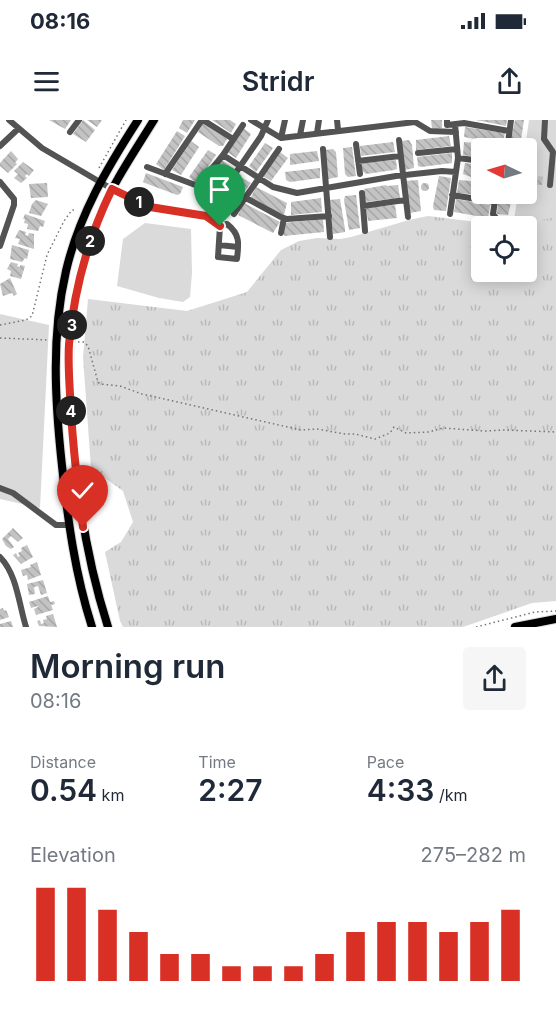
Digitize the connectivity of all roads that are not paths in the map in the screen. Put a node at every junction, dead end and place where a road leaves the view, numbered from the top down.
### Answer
1 (9, 120) edge
2 (79, 120) edge
3 (138, 120) edge
4 (154, 120) edge
5 (202, 120) edge
6 (252, 120) edge
7 (268, 120) edge
8 (285, 120) edge
9 (303, 120) edge
10 (319, 120) edge
11 (336, 120) edge
12 (511, 120) edge
13 (544, 120) edge
14 (447, 122) edge
15 (455, 124) junction
16 (243, 125) dead end
17 (264, 128) junction
18 (18, 129) junction
19 (338, 130) junction
20 (509, 131) junction
21 (70, 132) dead end
22 (456, 132) junction
23 (317, 134) junction
24 (300, 135) junction
25 (281, 138) junction
26 (508, 138) edge
27 (233, 139) junction
28 (399, 140) dead end
29 (356, 144) dead end
30 (0, 146) edge
31 (279, 149) dead end
32 (323, 149) dead end
33 (457, 149) junction
34 (418, 153) dead end
35 (223, 155) junction
36 (400, 156) junction
37 (458, 158) junction
38 (358, 160) junction
39 (471, 160) edge
40 (240, 166) junction
41 (147, 167) dead end
42 (456, 172) junction
43 (165, 174) junction
44 (360, 174) dead end
45 (403, 178) junction
46 (259, 179) junction
47 (0, 182) edge
48 (99, 183) junction
49 (550, 185) dead end
50 (112, 189) junction
51 (327, 189) junction
52 (362, 193) dead end
53 (452, 195) junction
54 (246, 198) junction
55 (471, 198) edge
56 (405, 200) junction
57 (363, 206) junction
58 (234, 214) dead end
59 (450, 214) dead end
60 (206, 216) junction
61 (329, 216) junction
62 (408, 217) dead end
63 (284, 218) junction
64 (220, 226) junction
65 (365, 231) dead end
66 (281, 233) dead end
67 (330, 237) dead end
68 (219, 245) junction
69 (0, 246) edge
70 (238, 247) junction
71 (0, 488) edge
72 (68, 525) junction
73 (0, 557) edge
74 (556, 619) edge
75 (26, 627) edge
76 (92, 627) edge
77 (108, 627) edge
78 (515, 627) edge

1 - 18 street
2 - 21 street
3 - 48 main road
4 - 50 main road
5 - 27 street
5 - 43 street
6 - 17 street
7 - 17 street
8 - 25 street
9 - 24 street
10 - 23 street
11 - 19 street
12 - 20 street
13 - 49 street
14 - 15 street
15 - 20 street
15 - 22 street
16 - 27 street
17 - 25 street
17 - 40 street
18 - 30 street
18 - 48 street
19 - 22 street
19 - 23 street
20 - 26 street
22 - 33 street
23 - 24 street
24 - 25 street
27 - 35 street
28 - 36 street
29 - 38 street
31 - 46 street
32 - 51 street
33 - 34 street
33 - 37 street
35 - 40 street
35 - 43 street
36 - 38 street
36 - 45 street
37 - 39 street
37 - 42 street
38 - 44 street
40 - 46 street
40 - 60 street
41 - 43 street
42 - 45 street
42 - 53 street
45 - 51 street
45 - 56 street
46 - 51 street
46 - 54 street
47 - 69 street
48 - 50 street
48 - 72 main road
50 - 60 street
50 - 77 main road
51 - 61 street
52 - 57 street
53 - 55 street
53 - 59 street
54 - 58 street
54 - 63 street
56 - 57 street
56 - 62 street
57 - 65 street
60 - 64 street
61 - 63 street
61 - 67 street
63 - 66 street
64 - 68 street
64 - 70 street
68 - 70 street
68 - 70 street
71 - 72 street
72 - 76 main road
73 - 75 street
74 - 78 main road

